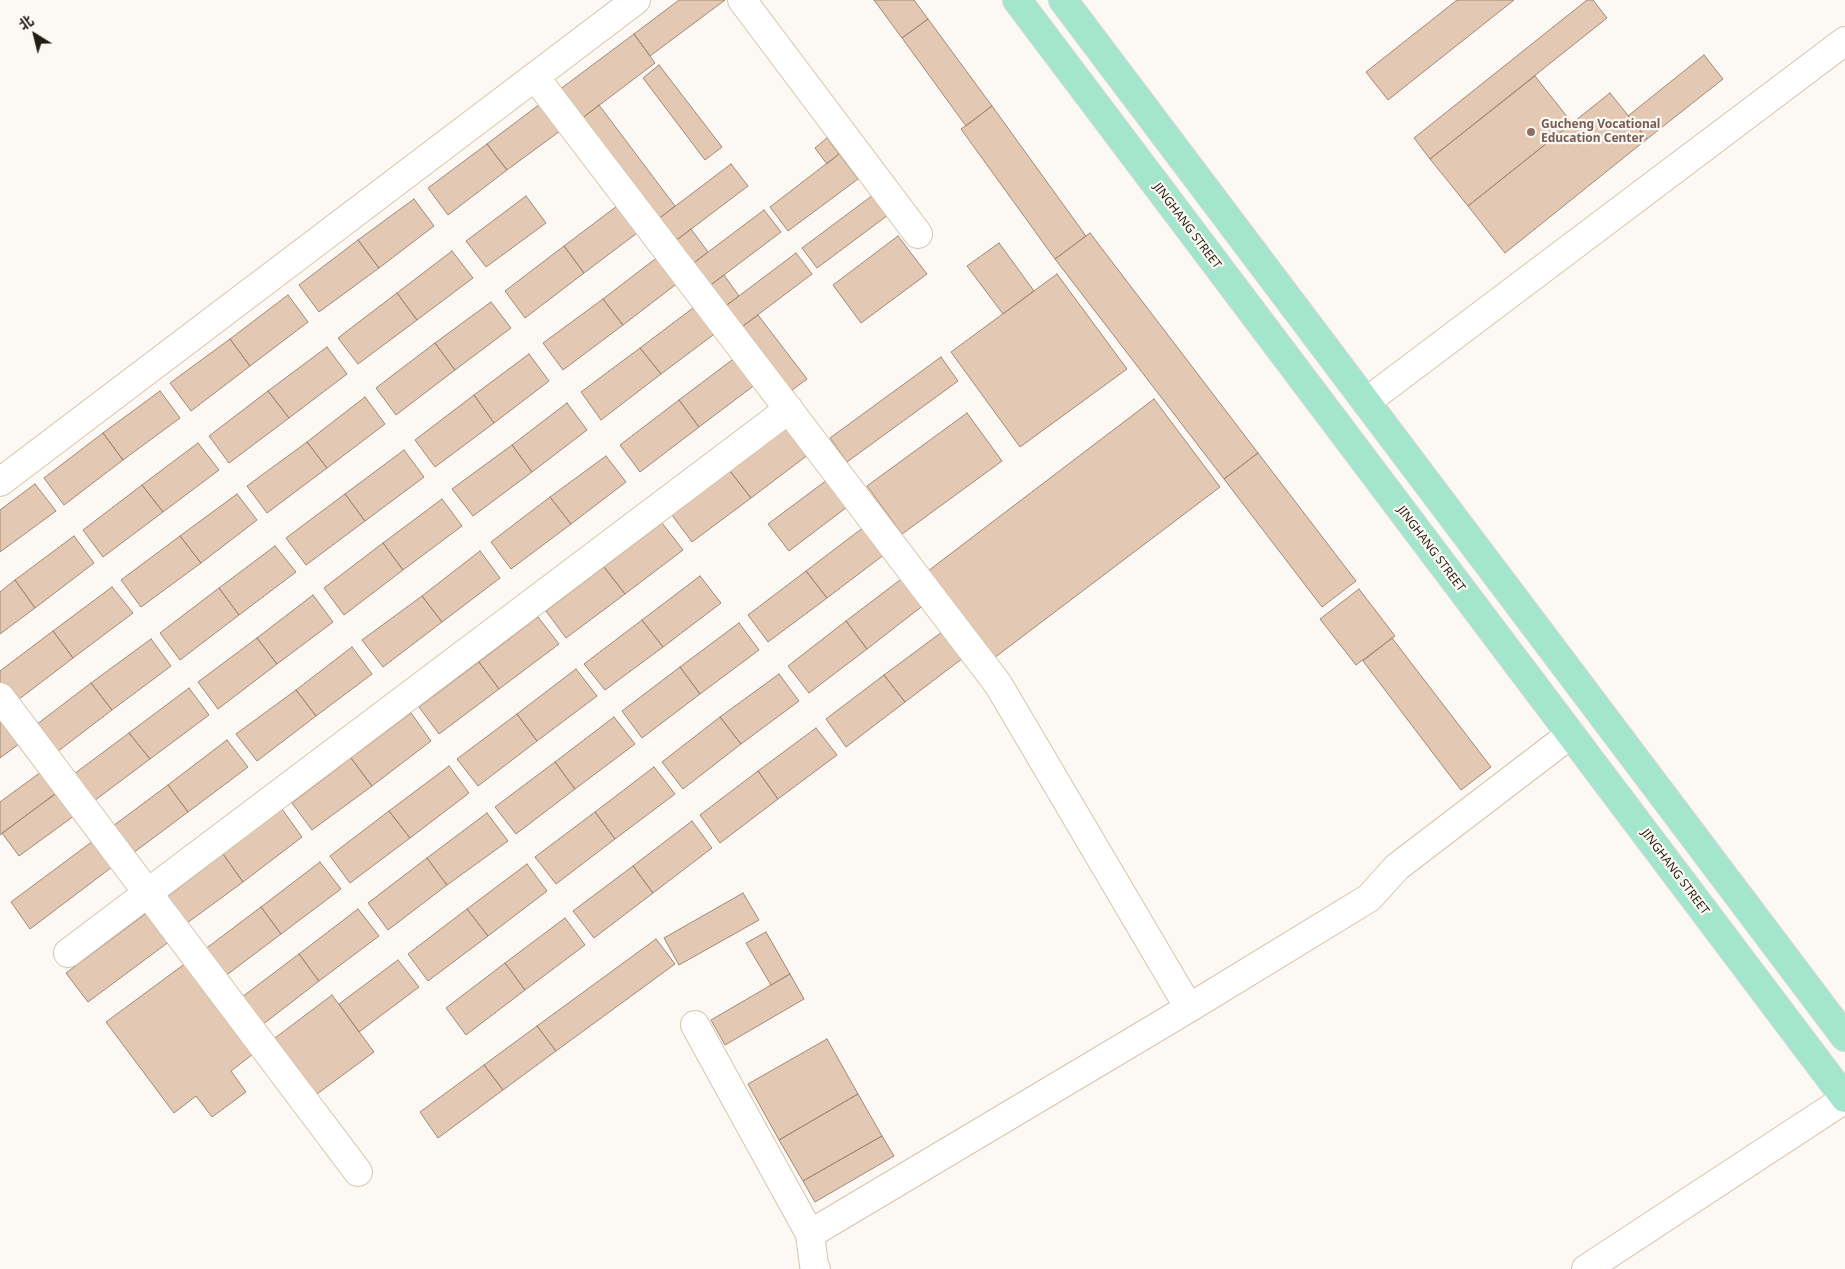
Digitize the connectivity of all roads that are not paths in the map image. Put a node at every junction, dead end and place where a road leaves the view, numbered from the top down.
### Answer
1 (636, 0) edge
2 (742, 0) edge
3 (1017, 0) edge
4 (1063, 0) edge
5 (1845, 41) edge
6 (535, 77) junction
7 (918, 234) dead end
8 (1366, 402) junction
9 (788, 409) junction
10 (0, 482) edge
11 (0, 697) edge
12 (1571, 734) junction
13 (148, 893) junction
14 (68, 953) dead end
15 (1189, 1008) junction
16 (695, 1025) dead end
17 (1845, 1037) edge
18 (1845, 1098) edge
19 (358, 1172) dead end
20 (810, 1234) junction
21 (816, 1269) edge
22 (1586, 1269) edge

1 - 6 street
2 - 7 street
3 - 12 main road, JINGHANG STREET
4 - 8 main road
5 - 8 street
6 - 9 street
6 - 10 street
8 - 17 main road
9 - 13 street
9 - 15 street
11 - 13 street
12 - 15 street
12 - 18 main road, JINGHANG STREET
13 - 14 street
13 - 19 street
15 - 20 street
16 - 20 street
18 - 22 street
20 - 21 street

